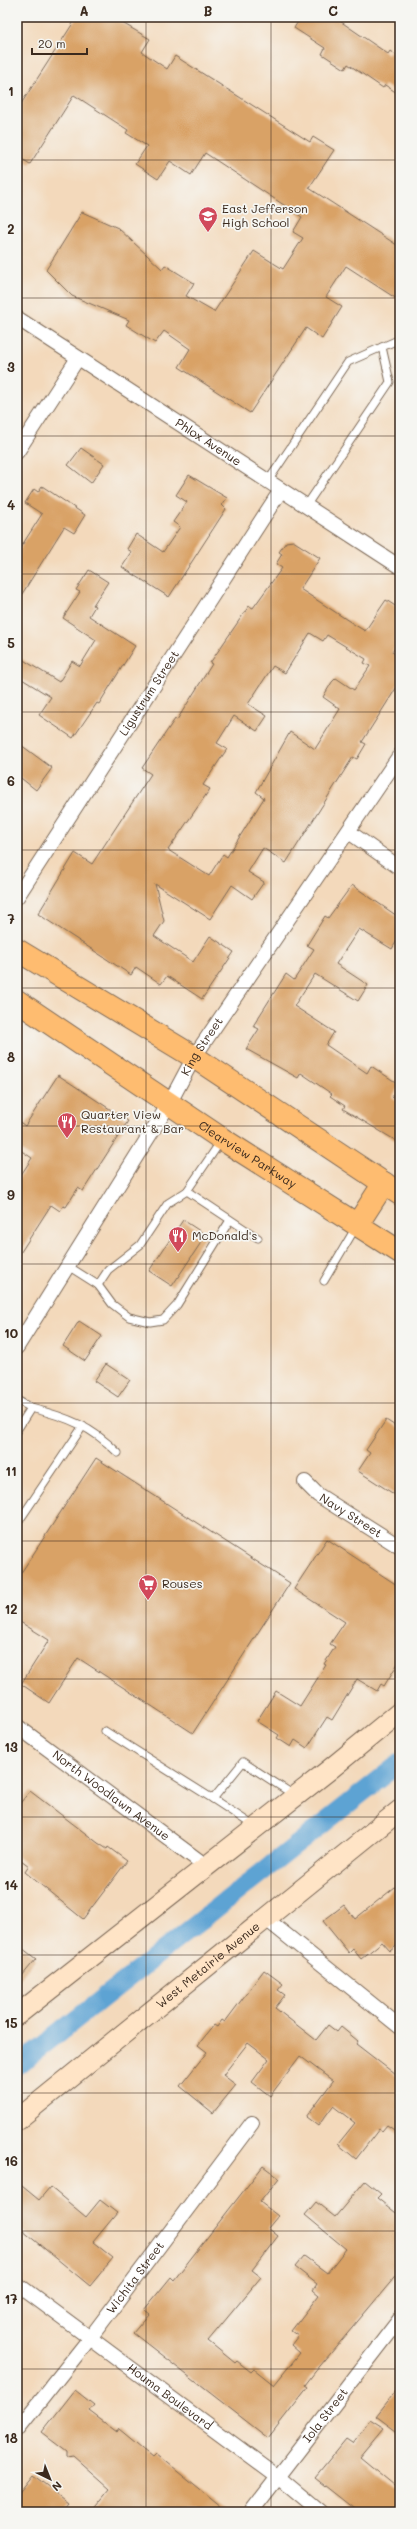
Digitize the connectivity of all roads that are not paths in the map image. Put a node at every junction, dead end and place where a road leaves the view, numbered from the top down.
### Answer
1 (17, 318) edge
2 (400, 339) edge
3 (382, 347) junction
4 (78, 358) junction
5 (17, 452) edge
6 (268, 481) junction
7 (281, 490) junction
8 (306, 506) junction
9 (400, 567) edge
10 (400, 755) edge
11 (349, 832) junction
12 (400, 868) edge
13 (17, 897) edge
14 (17, 950) edge
15 (17, 1001) edge
16 (194, 1057) junction
17 (169, 1104) junction
18 (222, 1139) junction
19 (392, 1188) edge
20 (187, 1191) junction
21 (230, 1220) junction
22 (357, 1225) junction
23 (258, 1238) dead end
24 (400, 1252) edge
25 (68, 1266) junction
26 (324, 1281) dead end
27 (98, 1285) junction
28 (17, 1347) edge
29 (17, 1400) edge
30 (31, 1408) junction
31 (83, 1426) junction
32 (17, 1430) edge
33 (118, 1453) dead end
34 (305, 1482) dead end
35 (17, 1524) edge
36 (400, 1547) edge
37 (400, 1712) edge
38 (17, 1726) edge
39 (105, 1731) dead end
40 (295, 1796) junction
41 (213, 1799) junction
42 (400, 1810) edge
43 (255, 1828) junction
44 (206, 1866) junction
45 (265, 1918) junction
46 (17, 2015) edge
47 (400, 2027) edge
48 (17, 2120) edge
49 (252, 2123) dead end
50 (17, 2284) edge
51 (400, 2319) edge
52 (90, 2338) junction
53 (17, 2430) edge
54 (278, 2477) junction
55 (251, 2512) edge
56 (320, 2512) edge

1 - 4 street, Phlox Avenue
2 - 3 lane
3 - 6 lane
3 - 8 lane
4 - 5 street
4 - 6 street, Phlox Avenue
6 - 7 street, Phlox Avenue
7 - 8 street, Phlox Avenue
7 - 13 street, Ligustrum Street
8 - 9 street, Phlox Avenue
10 - 11 street, King Street
11 - 12 street
11 - 16 street, King Street
14 - 16 highway
15 - 17 highway, Clearview Parkway
16 - 17 street, King Street
16 - 19 highway
17 - 18 highway, Clearview Parkway
17 - 25 street, King Street
18 - 20 lane
18 - 22 highway, Clearview Parkway
19 - 22 highway
20 - 21 lane
20 - 27 lane
21 - 23 lane
21 - 27 lane
22 - 24 highway, Clearview Parkway
22 - 26 lane
25 - 27 lane
25 - 28 street, King Street
29 - 30 lane
30 - 31 lane
30 - 32 lane
31 - 33 lane
31 - 35 lane
34 - 36 street, Navy Street
37 - 40 main road
38 - 44 street, North Woodlawn Avenue
39 - 41 lane
40 - 41 lane
40 - 43 main road
41 - 43 lane
42 - 45 main road, West Metairie Avenue
43 - 44 main road
44 - 46 main road
45 - 47 street
45 - 48 main road, West Metairie Avenue
49 - 52 street, Wichita Street
50 - 52 street, Houma Boulevard
51 - 54 street, Iola Street
52 - 53 street, Wichita Street
52 - 54 street, Houma Boulevard
54 - 55 street, Iola Street
54 - 56 street, Houma Boulevard

